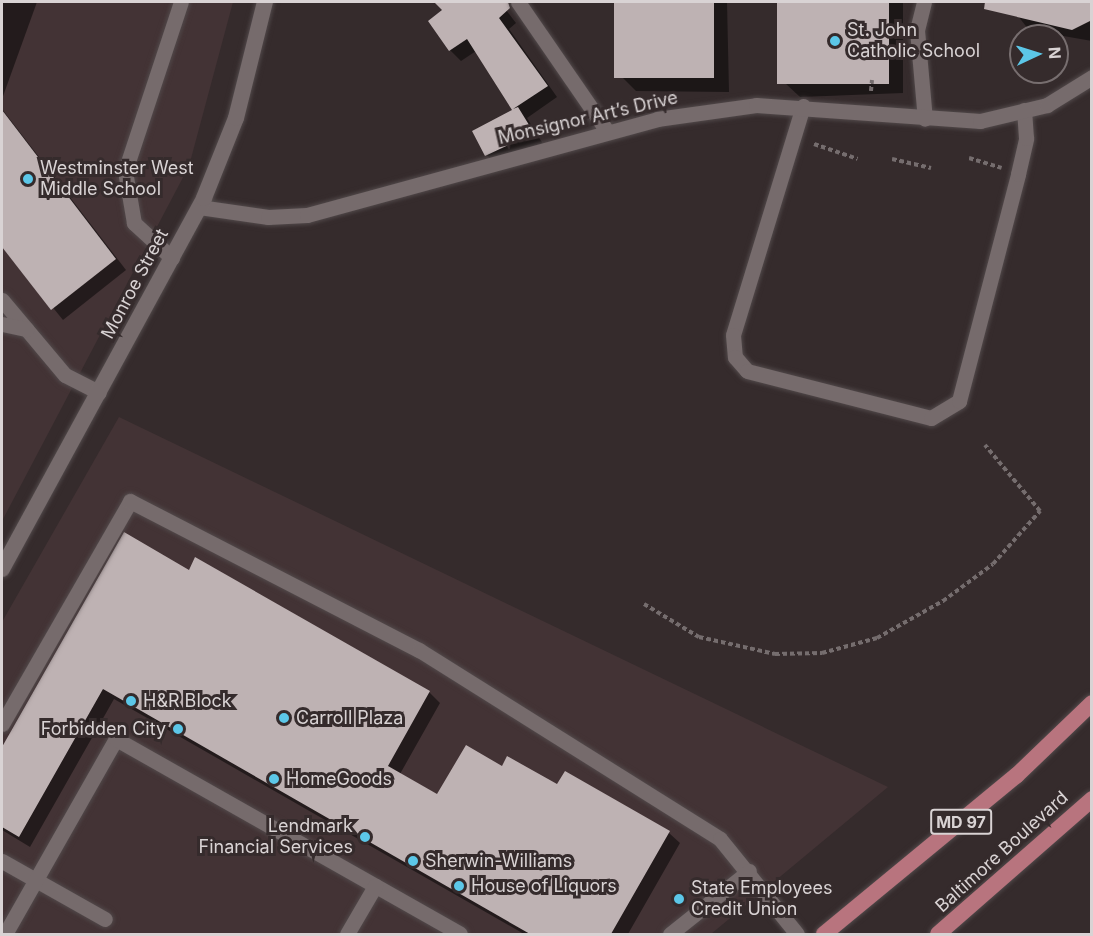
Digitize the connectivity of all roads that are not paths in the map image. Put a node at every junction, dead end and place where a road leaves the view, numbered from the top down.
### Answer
1 (181, 2) edge
2 (265, 2) edge
3 (518, 2) edge
4 (924, 2) edge
5 (1092, 77) edge
6 (802, 106) junction
7 (1024, 110) junction
8 (925, 119) junction
9 (607, 131) junction
10 (199, 207) junction
11 (172, 258) junction
12 (2, 300) edge
13 (2, 324) edge
14 (26, 329) junction
15 (99, 392) junction
16 (2, 569) edge
17 (1092, 703) edge
18 (2, 724) edge
19 (1092, 799) edge
20 (2, 861) edge
21 (749, 872) junction
22 (36, 880) junction
23 (375, 886) junction
24 (105, 920) dead end
25 (442, 930) edge
26 (5, 934) edge
27 (347, 934) edge
28 (460, 934) edge
29 (670, 934) edge
30 (797, 934) edge
31 (824, 934) edge
32 (939, 934) edge

1 - 11 lane
2 - 10 street, Monroe Street
3 - 9 lane
4 - 8 lane
5 - 7 lane, Monsignor Art’s Drive
6 - 7 lane
6 - 8 lane, Monsignor Art’s Drive
6 - 9 lane, Monsignor Art’s Drive
7 - 8 lane, Monsignor Art’s Drive
9 - 10 lane, Monsignor Art’s Drive
10 - 11 street, Monroe Street
11 - 15 street, Monroe Street
12 - 14 lane
13 - 14 lane
14 - 15 lane
15 - 16 street, Monroe Street
17 - 31 highway, MD 97
18 - 21 lane
19 - 32 highway, Baltimore Boulevard
20 - 22 lane
21 - 29 lane
21 - 30 lane
22 - 23 lane
22 - 24 lane
22 - 26 lane
23 - 25 lane
23 - 27 lane
25 - 28 lane

